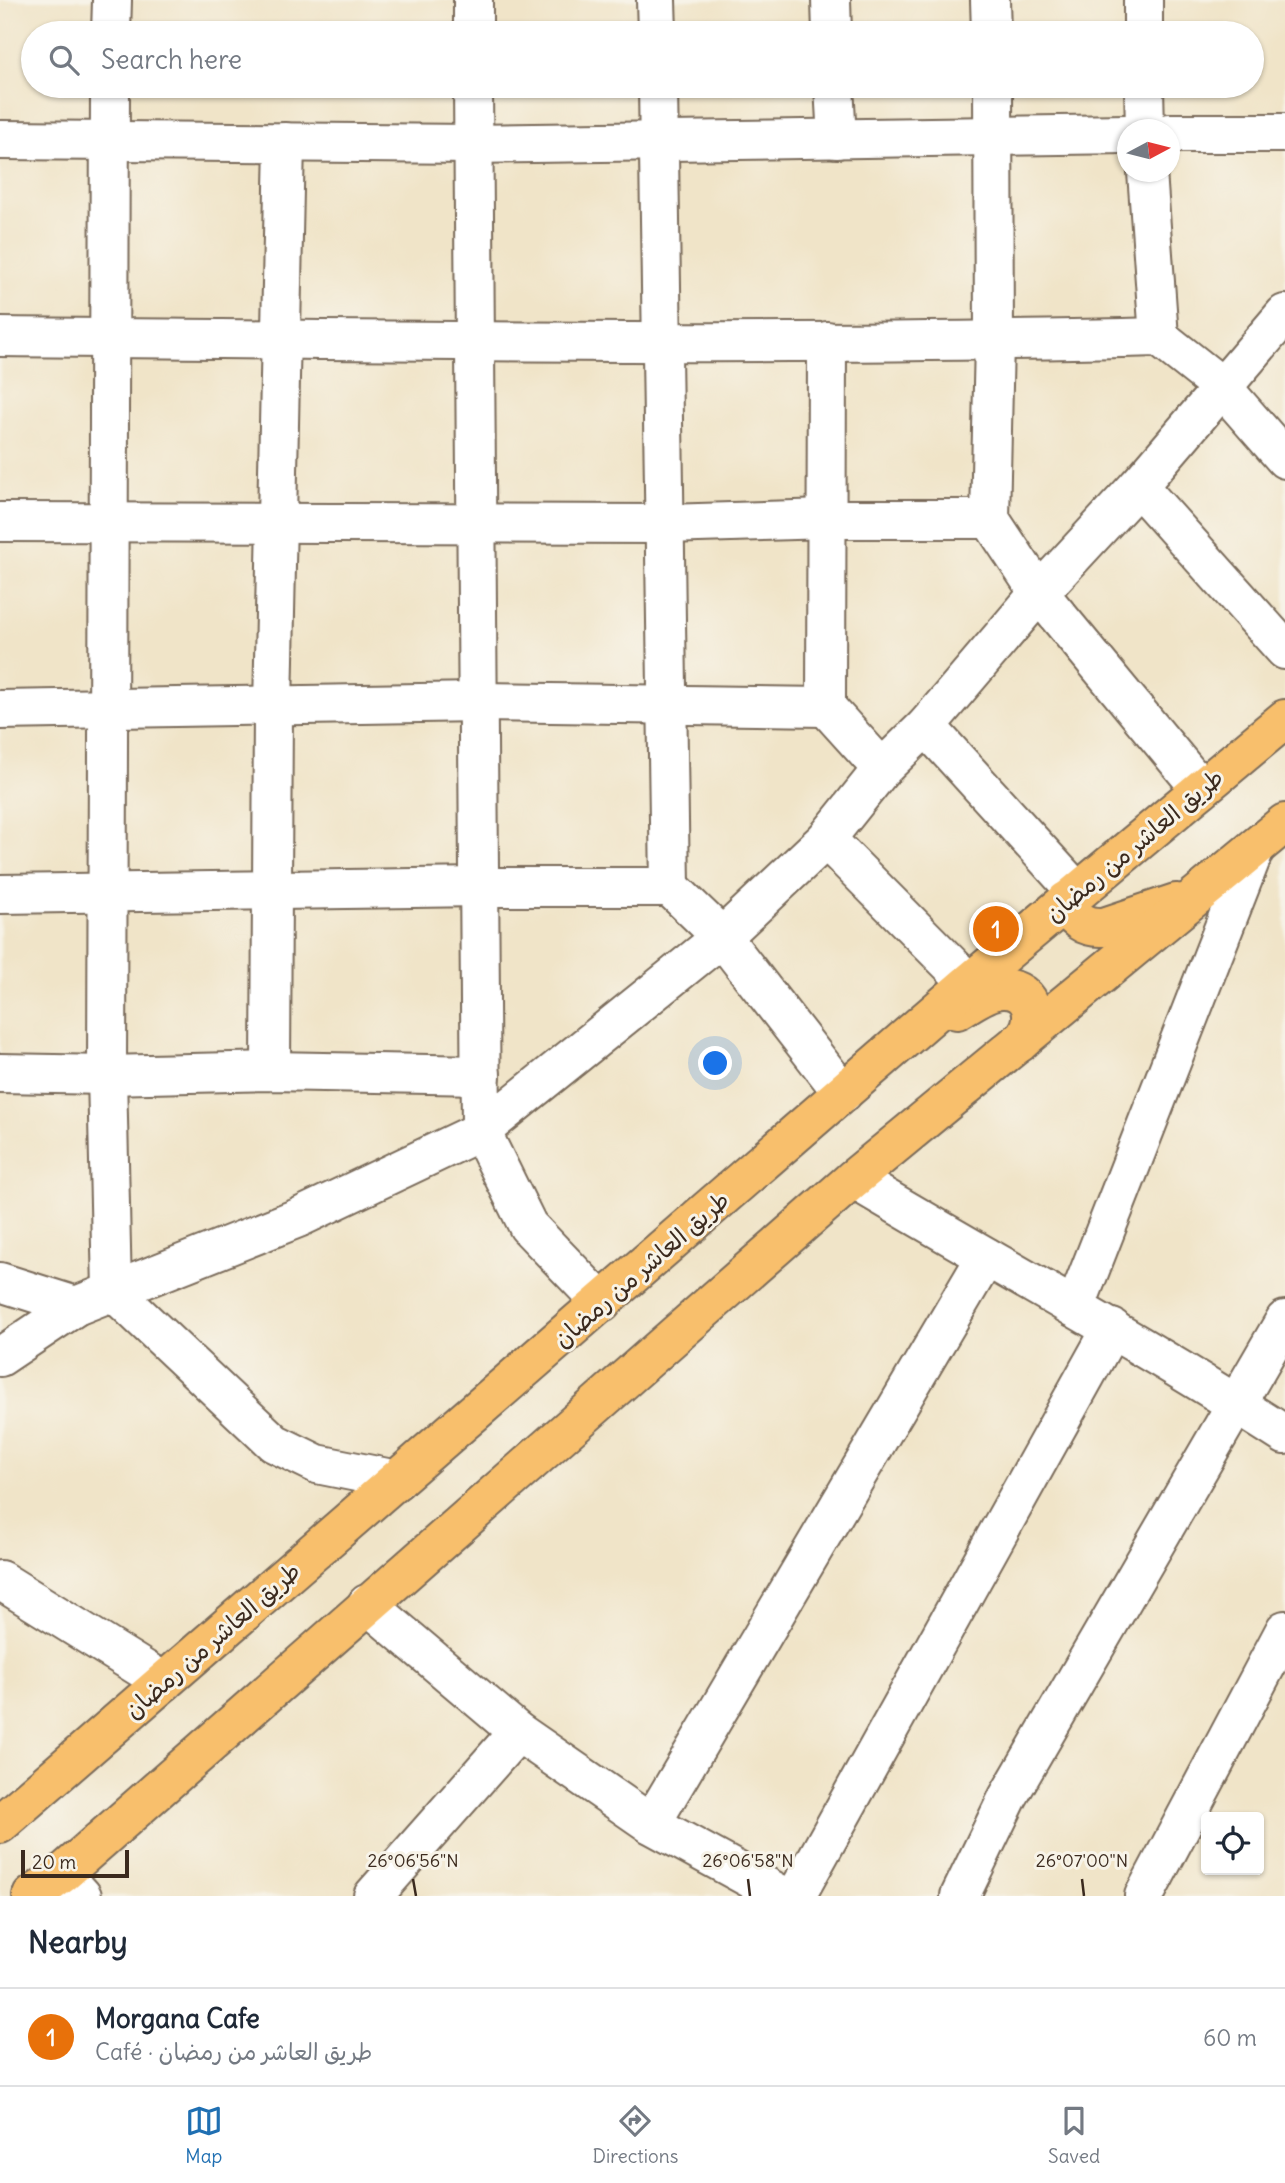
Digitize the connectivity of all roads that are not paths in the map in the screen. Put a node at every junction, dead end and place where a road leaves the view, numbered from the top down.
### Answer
1 (112, 0) edge
2 (473, 0) edge
3 (656, 0) edge
4 (831, 0) edge
5 (990, 0) edge
6 (1143, 0) edge
7 (111, 21) edge
8 (473, 21) edge
9 (657, 21) edge
10 (832, 21) edge
11 (991, 21) edge
12 (1143, 21) edge
13 (110, 98) edge
14 (474, 98) edge
15 (659, 98) edge
16 (835, 98) edge
17 (993, 98) edge
18 (1144, 98) edge
19 (1145, 119) edge
20 (1180, 133) edge
21 (1285, 133) edge
22 (1117, 134) edge
23 (994, 137) junction
24 (837, 139) junction
25 (0, 140) edge
26 (660, 140) junction
27 (109, 141) junction
28 (285, 142) junction
29 (474, 144) junction
30 (1148, 182) edge
31 (1285, 314) edge
32 (0, 337) edge
33 (1159, 337) junction
34 (110, 338) junction
35 (279, 340) junction
36 (475, 341) junction
37 (827, 341) junction
38 (994, 341) junction
39 (662, 343) junction
40 (1222, 387) junction
41 (1285, 459) edge
42 (1138, 486) junction
43 (828, 519) junction
44 (990, 519) junction
45 (0, 522) edge
46 (277, 523) junction
47 (110, 524) junction
48 (477, 524) junction
49 (666, 524) junction
50 (1039, 593) junction
51 (1285, 650) edge
52 (478, 702) junction
53 (667, 705) junction
54 (273, 707) junction
55 (827, 707) junction
56 (108, 709) junction
57 (0, 710) edge
58 (1285, 719) edge
59 (926, 726) junction
60 (882, 769) junction
61 (1201, 789) junction
62 (1285, 823) edge
63 (826, 839) junction
64 (1255, 848) junction
65 (480, 887) junction
66 (670, 887) junction
67 (272, 890) junction
68 (109, 892) junction
69 (0, 894) edge
70 (1199, 895) junction
71 (1071, 896) junction
72 (722, 937) junction
73 (969, 983) junction
74 (912, 1034) junction
75 (1019, 1043) junction
76 (271, 1071) junction
77 (0, 1073) edge
78 (107, 1075) junction
79 (481, 1075) junction
80 (843, 1094) junction
81 (481, 1131) junction
82 (853, 1179) junction
83 (986, 1257) junction
84 (0, 1282) edge
85 (112, 1290) junction
86 (602, 1303) junction
87 (76, 1306) junction
88 (1075, 1308) junction
89 (1285, 1320) edge
90 (1112, 1328) junction
91 (0, 1357) edge
92 (1236, 1404) junction
93 (1285, 1435) edge
94 (397, 1480) junction
95 (0, 1580) edge
96 (367, 1604) junction
97 (1285, 1630) edge
98 (164, 1682) junction
99 (518, 1732) junction
100 (2, 1818) edge
101 (651, 1824) junction
102 (59, 1889) edge
103 (373, 1896) edge
104 (783, 1896) edge
105 (796, 1896) edge
106 (960, 1896) edge
107 (1144, 1896) edge

1 - 7 street
2 - 8 street
3 - 9 street
4 - 10 street
5 - 11 street
6 - 12 street
13 - 27 street
14 - 29 street
15 - 26 street
16 - 24 street
17 - 23 street
18 - 19 street
20 - 21 street
22 - 23 street
23 - 24 street
23 - 38 street
24 - 26 street
25 - 27 street
26 - 29 street
26 - 39 street
27 - 28 street
27 - 34 street
28 - 29 street
28 - 35 street
29 - 36 street
30 - 33 street
31 - 40 street
32 - 34 street
33 - 38 street
33 - 40 street
34 - 35 street
34 - 47 street
35 - 36 street
35 - 46 street
36 - 39 street
36 - 48 street
37 - 38 street
37 - 39 street
37 - 43 street
38 - 44 street
39 - 49 street
40 - 41 street
40 - 42 street
42 - 50 street
42 - 51 street
43 - 44 street
43 - 49 street
43 - 55 street
44 - 50 street
45 - 47 street
46 - 47 street
46 - 48 street
46 - 54 street
47 - 56 street
48 - 49 street
48 - 52 street
49 - 53 street
50 - 59 street
50 - 61 street
52 - 53 street
52 - 54 street
52 - 65 street
53 - 55 street
53 - 66 street
54 - 56 street
54 - 67 street
55 - 60 street
56 - 57 street
56 - 68 street
58 - 61 main road, طريق العاشر من رمضان
59 - 60 street
59 - 71 street
60 - 63 street
61 - 71 main road, طريق العاشر من رمضان
62 - 64 main road
63 - 72 street
63 - 73 street
64 - 70 main road
64 - 88 street
65 - 66 street
65 - 67 street
65 - 79 street
66 - 72 street
67 - 68 street
67 - 76 street
68 - 69 street
68 - 78 street
70 - 71 main road
70 - 75 main road
71 - 73 main road, طريق العاشر من رمضان
72 - 80 street
72 - 81 street
73 - 74 main road, طريق العاشر من رمضان
74 - 75 main road
74 - 80 main road, طريق العاشر من رمضان
75 - 82 main road
76 - 78 street
76 - 79 street
77 - 78 street
78 - 85 street
79 - 81 street
80 - 86 main road, طريق العاشر من رمضان
81 - 85 street
81 - 86 street
82 - 83 street
82 - 96 main road
83 - 88 street
83 - 101 street
84 - 87 street
85 - 87 street
85 - 94 street
86 - 94 main road, طريق العاشر من رمضان
87 - 91 street
88 - 90 street
89 - 92 street
90 - 92 street
90 - 105 street
92 - 93 street
92 - 106 street
94 - 98 main road, طريق العاشر من رمضان
95 - 98 street
96 - 99 street
96 - 102 main road
97 - 107 street
98 - 100 main road, طريق العاشر من رمضان
99 - 101 street
99 - 103 street
101 - 104 street

